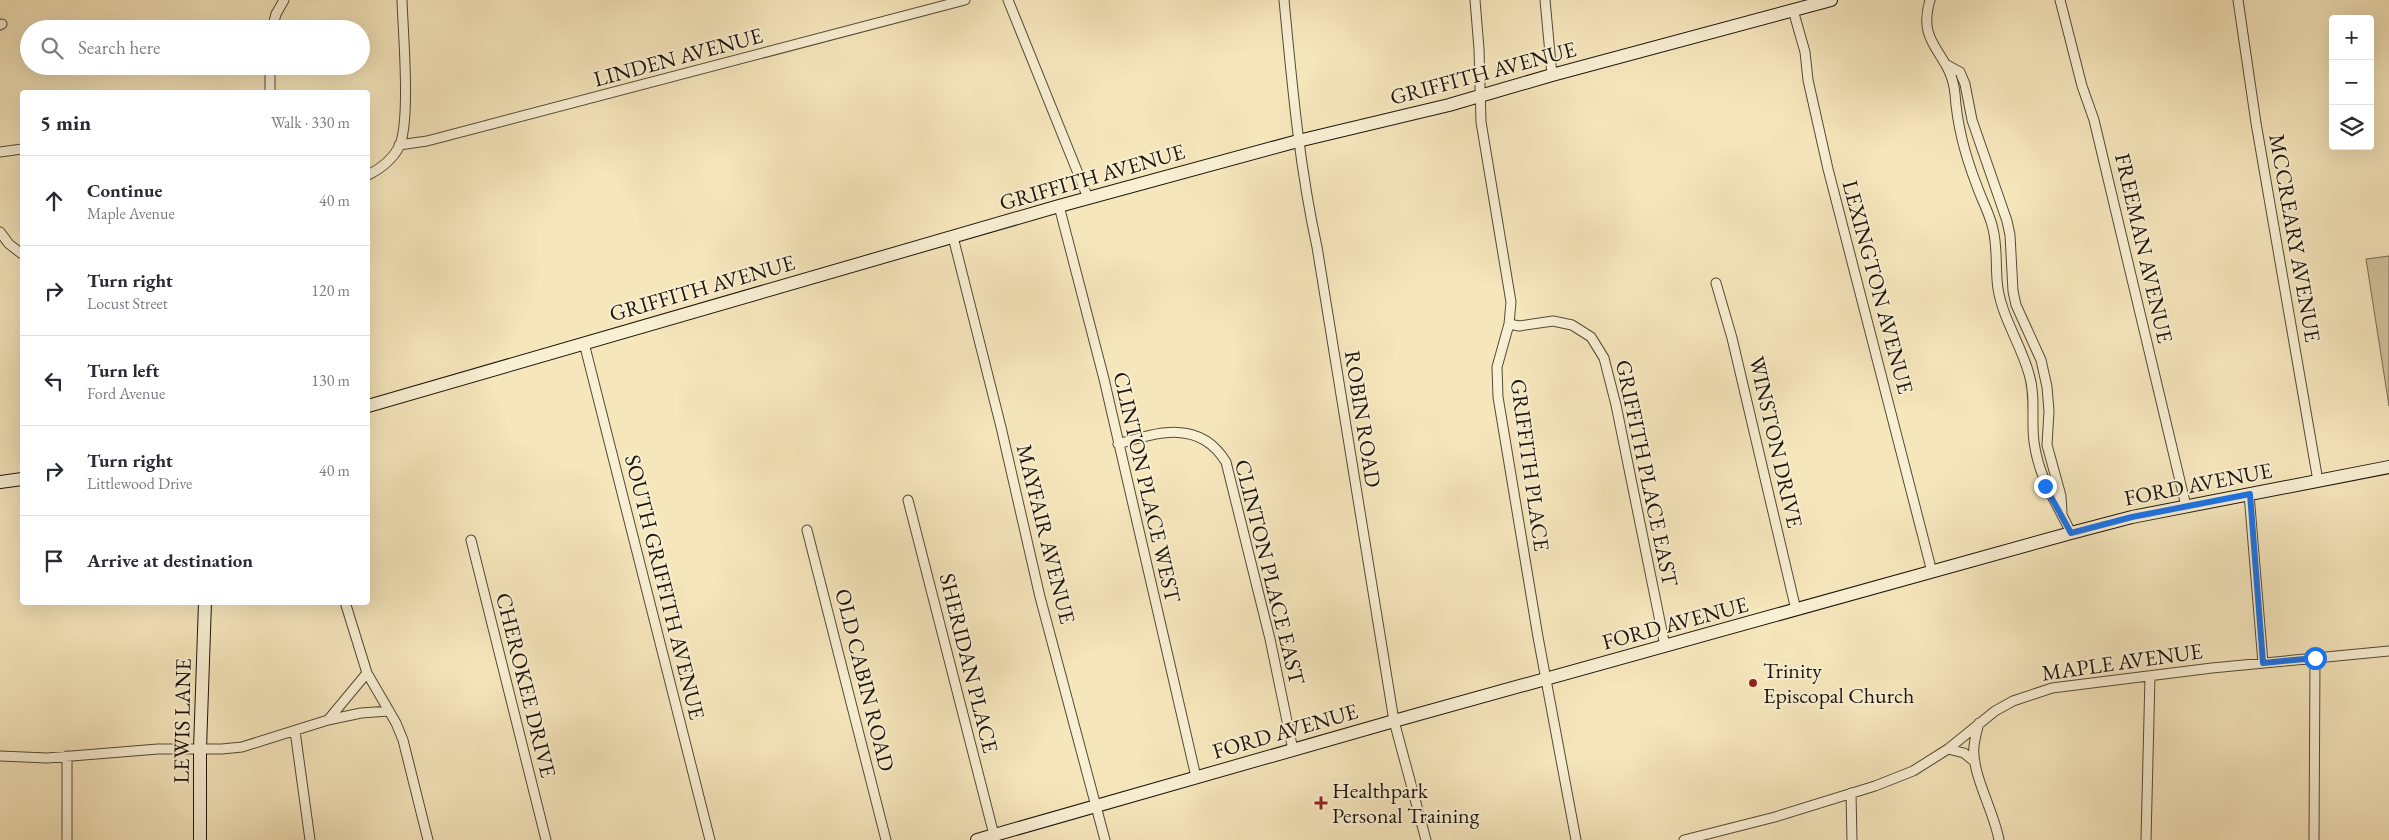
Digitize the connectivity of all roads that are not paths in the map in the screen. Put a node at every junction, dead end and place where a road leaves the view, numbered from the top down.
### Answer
1 (284, 0) edge
2 (402, 0) edge
3 (965, 0) edge
4 (1008, 0) edge
5 (1284, 0) edge
6 (1474, 0) edge
7 (1545, 0) edge
8 (1831, 0) edge
9 (1930, 0) edge
10 (2060, 0) edge
11 (2238, 0) edge
12 (1808, 3) edge
13 (1793, 10) junction
14 (274, 20) edge
15 (1947, 64) junction
16 (270, 75) edge
17 (1552, 75) junction
18 (270, 90) edge
19 (1480, 96) junction
20 (1298, 141) junction
21 (400, 146) junction
22 (20, 149) edge
23 (0, 152) edge
24 (370, 174) edge
25 (1088, 198) junction
26 (1060, 206) junction
27 (0, 232) edge
28 (953, 237) junction
29 (20, 252) edge
30 (1716, 283) dead end
31 (1509, 324) junction
32 (584, 343) junction
33 (370, 405) edge
34 (1118, 444) junction
35 (2389, 468) edge
36 (20, 479) edge
37 (2318, 481) junction
38 (0, 482) edge
39 (2250, 494) junction
40 (908, 500) dead end
41 (2186, 506) junction
42 (2062, 515) junction
43 (808, 530) dead end
44 (2071, 533) junction
45 (471, 540) dead end
46 (1932, 572) junction
47 (205, 605) edge
48 (346, 605) edge
49 (1796, 610) junction
50 (1665, 646) junction
51 (2389, 651) edge
52 (2315, 658) junction
53 (2263, 663) junction
54 (366, 673) junction
55 (2150, 676) junction
56 (1547, 679) junction
57 (389, 711) junction
58 (328, 720) junction
59 (1394, 721) junction
60 (1979, 723) junction
61 (295, 731) junction
62 (200, 749) junction
63 (1948, 749) junction
64 (1293, 750) junction
65 (0, 756) edge
66 (67, 756) junction
67 (1975, 762) junction
68 (1196, 777) junction
69 (1851, 793) junction
70 (1096, 806) junction
71 (994, 835) junction
72 (1706, 837) edge
73 (67, 840) edge
74 (200, 840) edge
75 (310, 840) edge
76 (428, 840) edge
77 (546, 840) edge
78 (710, 840) edge
79 (886, 840) edge
80 (977, 840) edge
81 (1105, 840) edge
82 (1426, 840) edge
83 (1576, 840) edge
84 (1684, 840) edge
85 (1852, 840) edge
86 (1999, 840) edge
87 (2146, 840) edge
88 (2314, 840) edge

1 - 14 street
2 - 21 street
3 - 21 street, LINDEN AVENUE
4 - 25 street
5 - 20 street, ROBIN ROAD
6 - 19 street, GRIFFITH PLACE
7 - 17 street
8 - 12 street, GRIFFITH AVENUE
9 - 15 street
10 - 41 street, FREEMAN AVENUE
11 - 37 street, MCCREARY AVENUE
12 - 13 street, GRIFFITH AVENUE
13 - 17 street, GRIFFITH AVENUE
13 - 46 street, LEXINGTON AVENUE
15 - 42 street
15 - 42 street
16 - 18 street
17 - 19 street, GRIFFITH AVENUE
19 - 20 street, GRIFFITH AVENUE
19 - 31 street, GRIFFITH PLACE
20 - 25 street, GRIFFITH AVENUE
20 - 59 street, ROBIN ROAD
21 - 24 street
22 - 23 street
25 - 26 street, GRIFFITH AVENUE
26 - 28 street, GRIFFITH AVENUE
26 - 34 street, CLINTON PLACE WEST
27 - 29 street
28 - 32 street, GRIFFITH AVENUE
28 - 70 street, MAYFAIR AVENUE
30 - 49 street, WINSTON DRIVE
31 - 50 street, GRIFFITH PLACE EAST
31 - 56 street, GRIFFITH PLACE
32 - 33 street, GRIFFITH AVENUE
32 - 78 street, SOUTH GRIFFITH AVENUE
34 - 64 street, CLINTON PLACE EAST
34 - 68 street, CLINTON PLACE WEST
35 - 37 street, FORD AVENUE
36 - 38 street
37 - 39 street, FORD AVENUE
39 - 41 street, FORD AVENUE
39 - 53 street
40 - 71 street, SHERIDAN PLACE
41 - 44 street, FORD AVENUE
42 - 44 street
43 - 79 street, OLD CABIN ROAD
44 - 46 street, FORD AVENUE
45 - 77 street, CHEROKEE DRIVE
46 - 49 street, FORD AVENUE
47 - 62 street, LEWIS LANE
48 - 54 street
49 - 50 street, FORD AVENUE
50 - 56 street, FORD AVENUE
51 - 52 street, MAPLE AVENUE
52 - 53 street, MAPLE AVENUE
52 - 88 street
53 - 55 street, MAPLE AVENUE
54 - 57 street
54 - 58 street
55 - 60 street, MAPLE AVENUE
55 - 87 street
56 - 59 street, FORD AVENUE
56 - 83 street, GRIFFITH PLACE
57 - 58 street
57 - 76 street
58 - 61 street
59 - 64 street, FORD AVENUE
59 - 82 street, ROBIN ROAD
60 - 63 street, MAPLE AVENUE
60 - 67 street
61 - 62 street
61 - 75 street
62 - 66 street
62 - 74 street, LEWIS LANE
63 - 67 street
63 - 69 street, MAPLE AVENUE
64 - 68 street, FORD AVENUE
65 - 66 street
66 - 73 street
67 - 86 street
68 - 70 street, FORD AVENUE
69 - 72 street, MAPLE AVENUE
69 - 85 street
70 - 71 street, FORD AVENUE
70 - 81 street, MAYFAIR AVENUE
71 - 80 street, FORD AVENUE
72 - 84 street, MAPLE AVENUE

